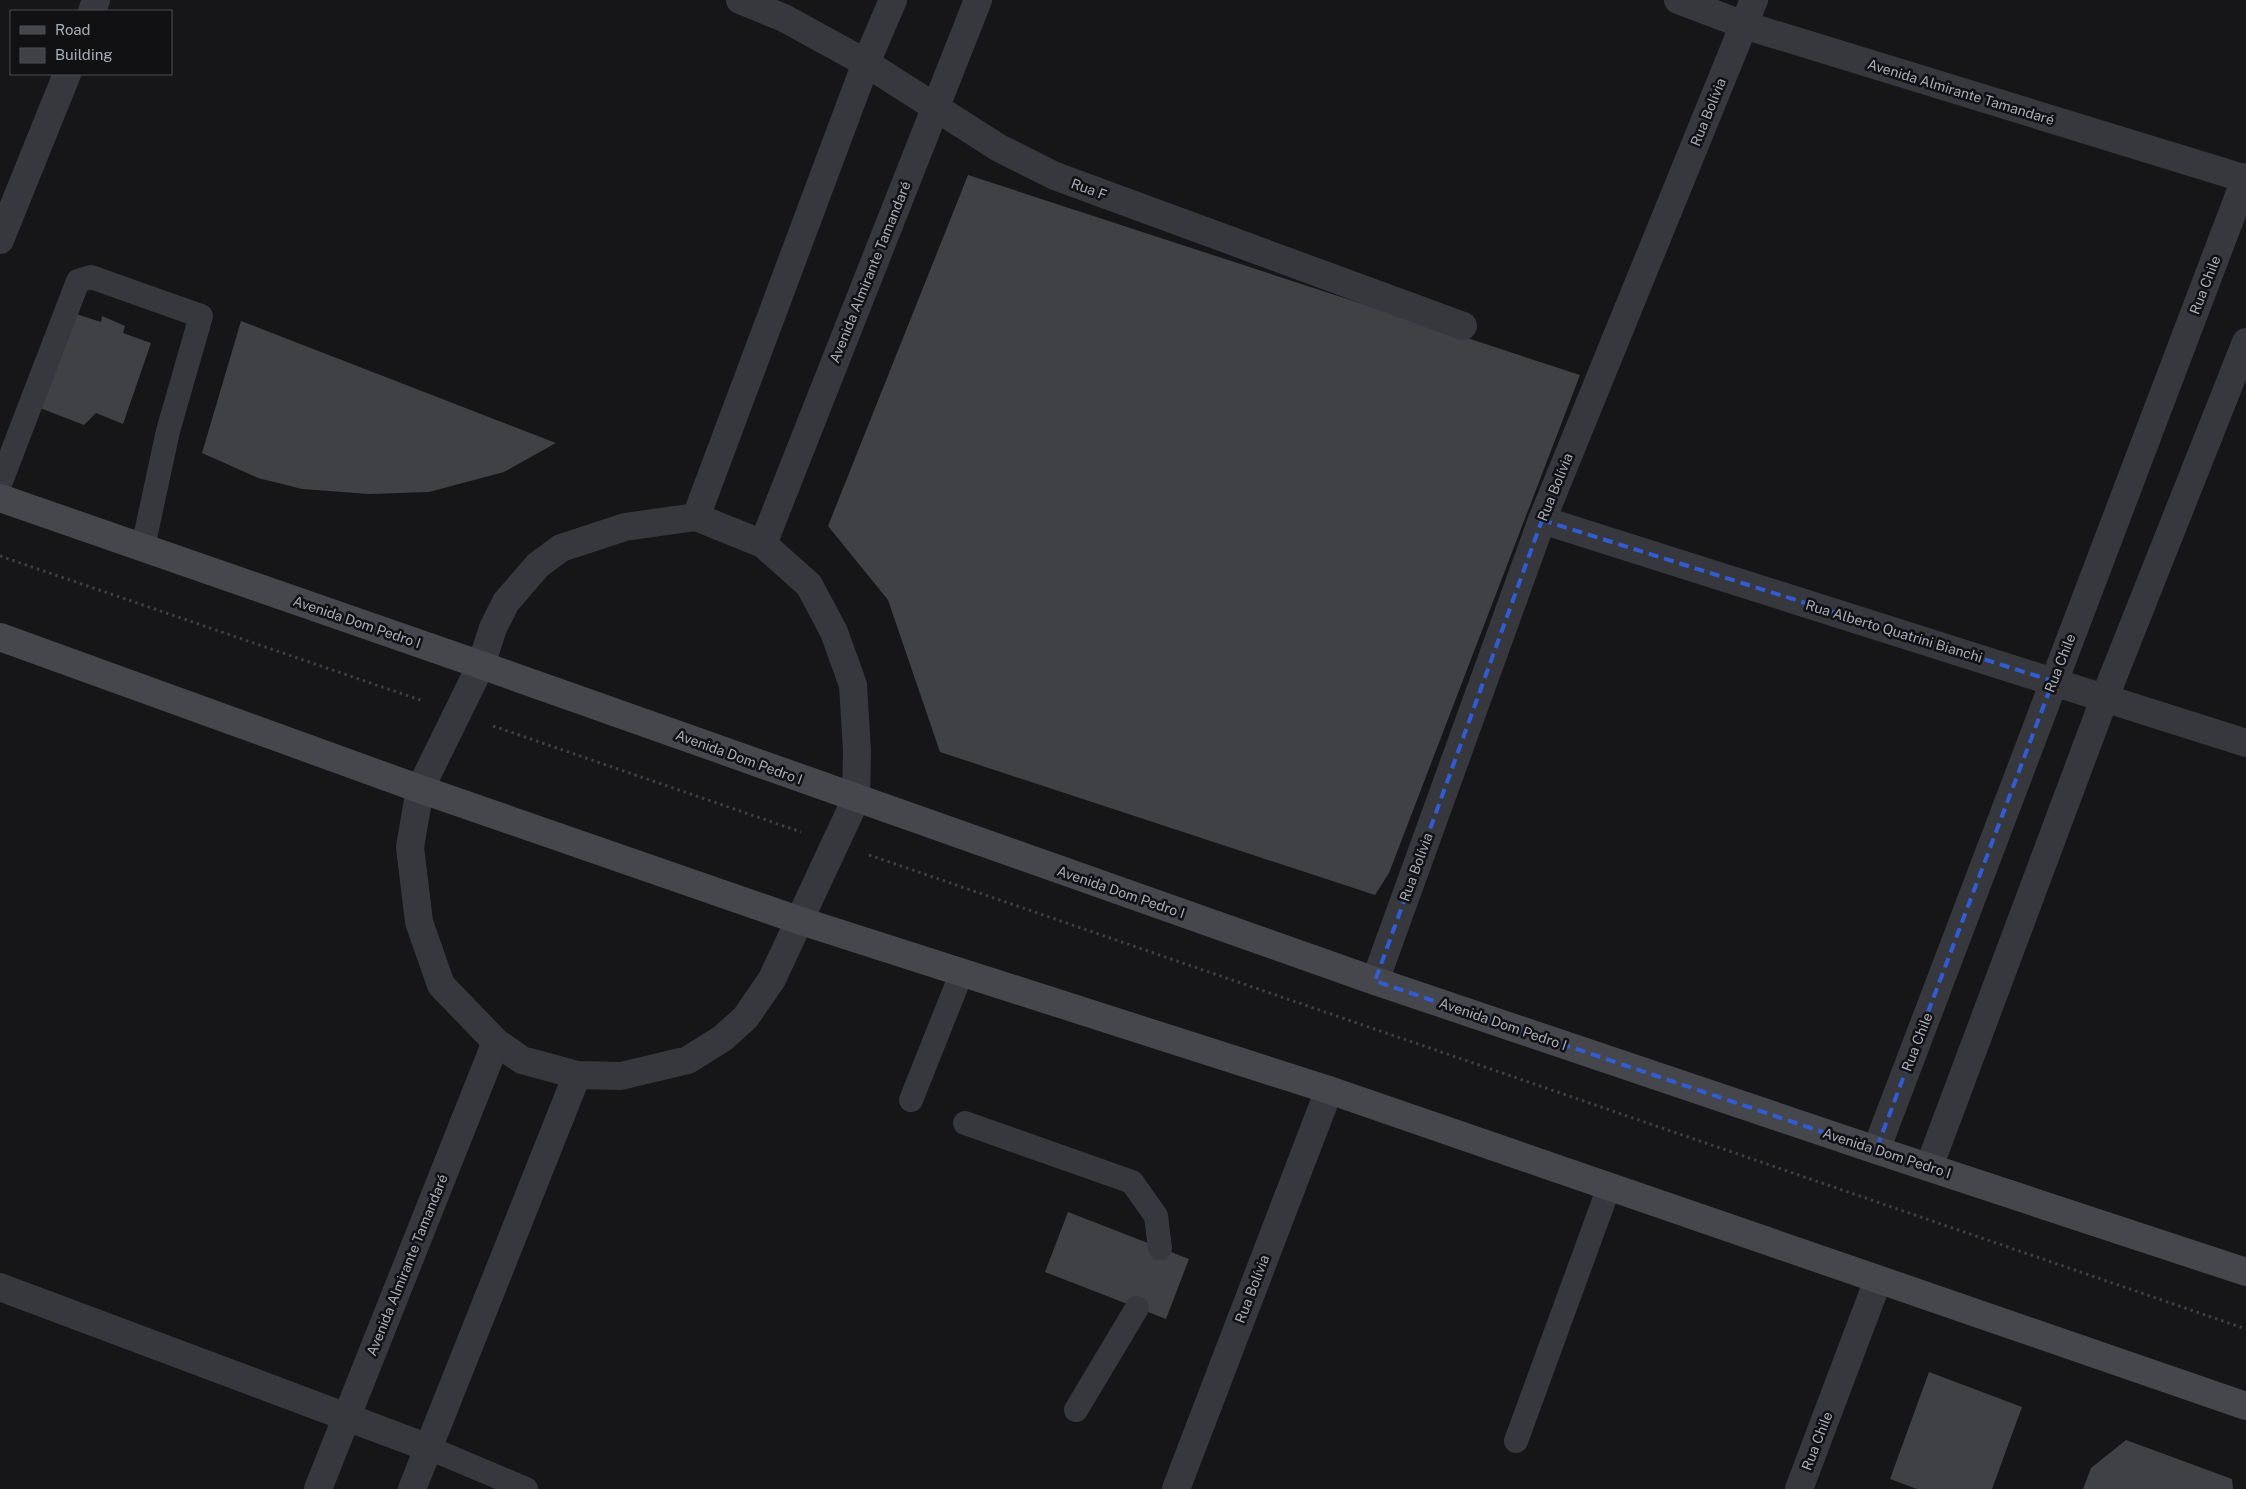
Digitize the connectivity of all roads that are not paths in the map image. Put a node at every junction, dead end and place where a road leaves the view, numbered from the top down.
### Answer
1 (740, 0) edge
2 (893, 0) edge
3 (978, 0) edge
4 (1678, 0) edge
5 (1754, 0) edge
6 (1744, 25) junction
7 (866, 64) junction
8 (67, 75) edge
9 (937, 107) junction
10 (2246, 178) edge
11 (0, 240) edge
12 (1463, 326) dead end
13 (2246, 342) edge
14 (0, 484) edge
15 (0, 498) edge
16 (696, 516) junction
17 (1542, 520) junction
18 (763, 544) junction
19 (143, 547) junction
20 (0, 637) edge
21 (481, 665) junction
22 (2053, 681) junction
23 (2105, 697) junction
24 (2246, 743) edge
25 (420, 789) junction
26 (856, 799) junction
27 (798, 920) junction
28 (962, 972) junction
29 (1375, 981) junction
30 (496, 1042) junction
31 (577, 1075) junction
32 (1328, 1090) junction
33 (911, 1100) dead end
34 (965, 1123) dead end
35 (1876, 1150) junction
36 (1929, 1167) junction
37 (1609, 1187) junction
38 (1160, 1248) dead end
39 (2246, 1272) edge
40 (1878, 1280) junction
41 (0, 1287) edge
42 (1137, 1308) dead end
43 (2246, 1406) edge
44 (1076, 1410) dead end
45 (346, 1417) junction
46 (1516, 1441) dead end
47 (428, 1448) junction
48 (318, 1489) edge
49 (412, 1489) edge
50 (526, 1489) edge
51 (1176, 1489) edge
52 (1799, 1489) edge

1 - 7 street, Rua F
2 - 7 street
3 - 9 street, Avenida Almirante Tamandaré
4 - 6 street, Avenida Almirante Tamandaré
5 - 6 street, Rua Bolívia
6 - 10 street, Avenida Almirante Tamandaré
6 - 17 street, Rua Bolívia
7 - 9 street, Rua F
7 - 16 street
8 - 11 street
9 - 12 street, Rua F
9 - 18 street, Avenida Almirante Tamandaré
10 - 22 street, Rua Chile
13 - 23 street
14 - 19 lane
15 - 19 main road, Avenida Dom Pedro I
16 - 18 street
16 - 21 street
17 - 22 street, Rua Alberto Quatrini Bianchi
17 - 29 street, Rua Bolívia
18 - 26 street
19 - 21 main road, Avenida Dom Pedro I
20 - 25 main road
21 - 25 street
21 - 26 main road, Avenida Dom Pedro I
22 - 23 street, Rua Alberto Quatrini Bianchi
22 - 35 street, Rua Chile
23 - 24 street, Rua Alberto Quatrini Bianchi
23 - 36 street
25 - 27 main road
25 - 30 street
26 - 27 street
26 - 29 main road, Avenida Dom Pedro I
27 - 28 main road
27 - 31 street
28 - 32 main road
28 - 33 lane
29 - 35 main road, Avenida Dom Pedro I
30 - 31 street
30 - 45 street, Avenida Almirante Tamandaré
31 - 47 street
32 - 37 main road
32 - 51 street, Rua Bolívia
34 - 38 lane
35 - 36 main road, Avenida Dom Pedro I
36 - 39 main road, Avenida Dom Pedro I
37 - 40 main road
37 - 46 lane
40 - 43 main road
40 - 52 street, Rua Chile
41 - 45 street
42 - 44 lane
45 - 47 street
45 - 48 street, Avenida Almirante Tamandaré
47 - 49 street
47 - 50 lane

